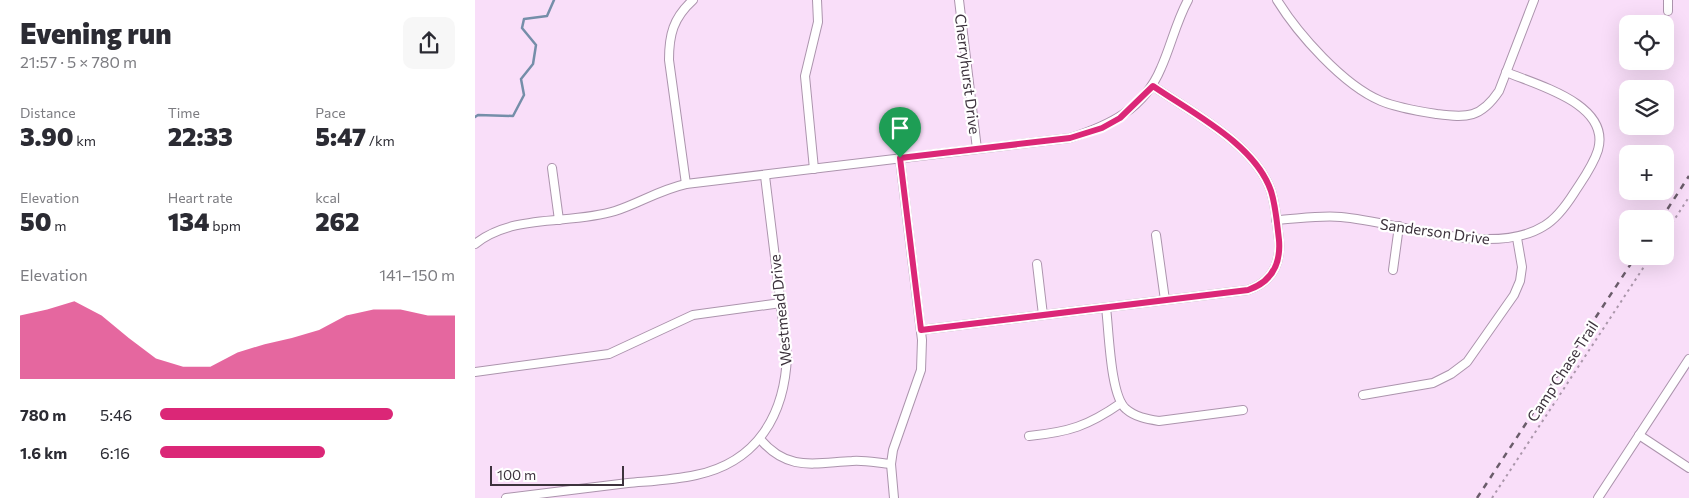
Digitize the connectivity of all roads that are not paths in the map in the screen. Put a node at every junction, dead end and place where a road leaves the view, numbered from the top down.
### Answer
1 (693, 0) edge
2 (817, 0) edge
3 (959, 0) edge
4 (1188, 0) edge
5 (1277, 0) edge
6 (1534, 0) edge
7 (1668, 0) edge
8 (1668, 11) dead end
9 (1506, 72) junction
10 (1153, 86) junction
11 (977, 149) junction
12 (900, 158) junction
13 (552, 168) dead end
14 (814, 169) junction
15 (765, 176) junction
16 (686, 184) junction
17 (559, 220) junction
18 (1276, 220) junction
19 (1399, 226) junction
20 (1156, 235) dead end
21 (1517, 238) junction
22 (475, 244) edge
23 (1037, 264) dead end
24 (1393, 270) dead end
25 (1165, 300) junction
26 (781, 303) junction
27 (1106, 308) junction
28 (1043, 315) junction
29 (921, 330) junction
30 (1689, 360) edge
31 (475, 372) edge
32 (1363, 395) dead end
33 (1121, 403) junction
34 (1243, 410) dead end
35 (1639, 435) junction
36 (1029, 436) dead end
37 (760, 439) junction
38 (891, 464) junction
39 (1689, 468) edge
40 (506, 498) edge
41 (894, 498) edge
42 (1598, 498) edge

1 - 16 street
2 - 14 street
3 - 11 street, Cherryhurst Drive
4 - 10 street
5 - 9 street
6 - 9 street
7 - 8 street
9 - 21 street, Sanderson Drive
10 - 11 street
10 - 18 street
11 - 12 street
12 - 14 street
12 - 29 street
13 - 17 street
14 - 15 street
15 - 16 street
15 - 26 street, Westmead Drive
16 - 17 street
17 - 22 street
18 - 19 street, Sanderson Drive
18 - 25 street
19 - 21 street, Sanderson Drive
19 - 24 street
20 - 25 street
21 - 32 street
23 - 28 street
25 - 27 street
26 - 31 street
26 - 37 street, Westmead Drive
27 - 28 street
27 - 33 street
28 - 29 street
29 - 38 street
30 - 35 street
33 - 34 street
33 - 36 street
35 - 39 street
35 - 42 street
37 - 38 street
37 - 40 street
38 - 41 street

